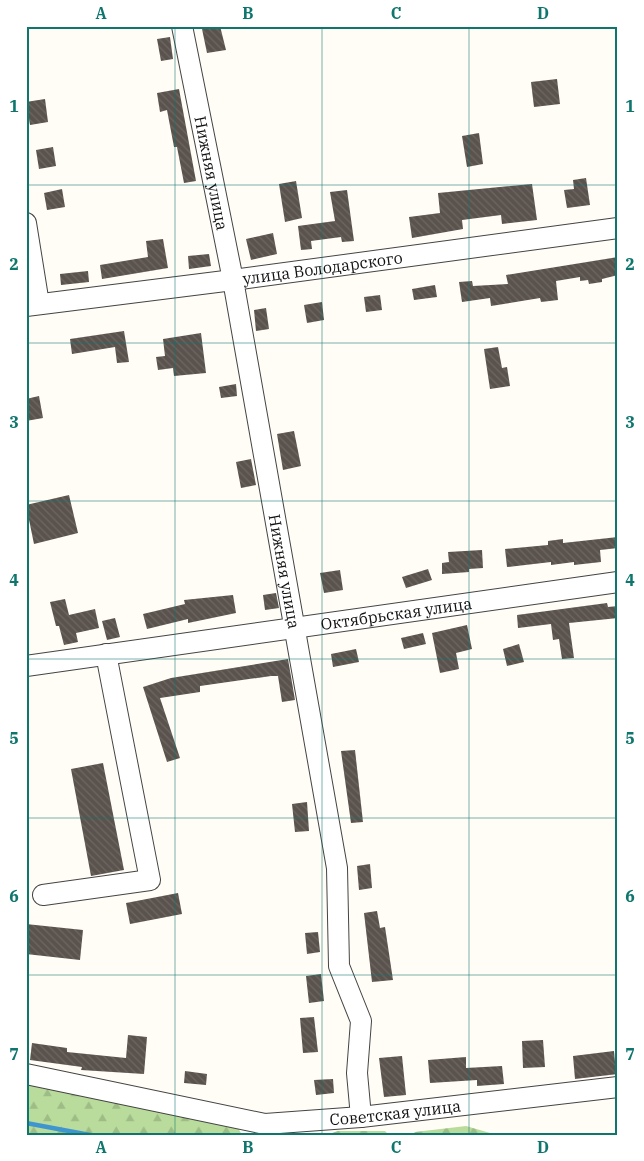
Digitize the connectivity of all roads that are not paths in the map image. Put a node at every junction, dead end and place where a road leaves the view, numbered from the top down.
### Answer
1 (182, 26) edge
2 (26, 223) edge
3 (618, 228) edge
4 (233, 280) junction
5 (32, 305) edge
6 (618, 582) edge
7 (296, 626) junction
8 (106, 654) junction
9 (26, 666) edge
10 (43, 895) dead end
11 (26, 1074) edge
12 (618, 1087) edge
13 (361, 1117) junction
14 (265, 1130) edge

1 - 4 street, Нижняя улица
2 - 5 street
3 - 4 street, улица Володарского
4 - 5 street, улица Володарского
4 - 7 street, Нижняя улица
6 - 7 street, Октябрьская улица
7 - 8 street, Октябрьская улица
7 - 13 street, Нижняя улица
8 - 9 street, Октябрьская улица
8 - 10 street
11 - 14 street, Советская улица
12 - 13 street, Советская улица
13 - 14 street, Советская улица

